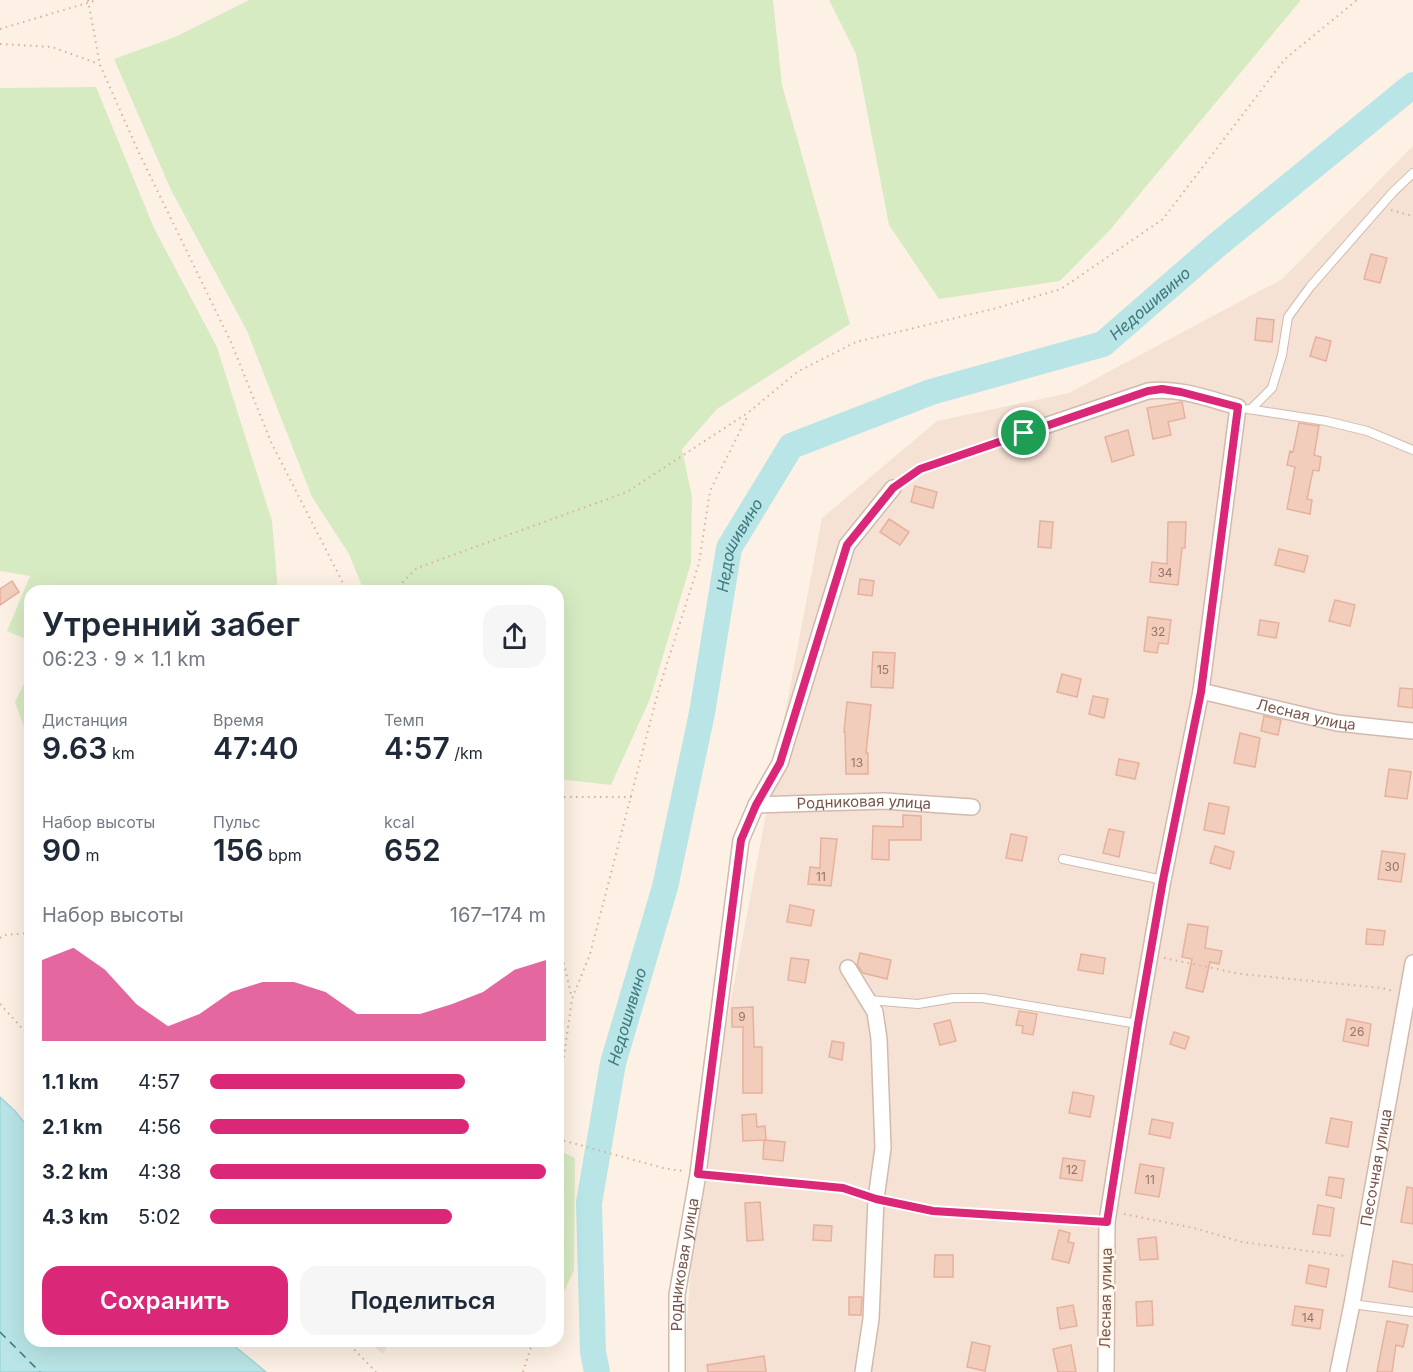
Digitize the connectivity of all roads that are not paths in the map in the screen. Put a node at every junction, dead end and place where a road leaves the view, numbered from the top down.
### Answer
1 (1413, 172) edge
2 (1245, 408) junction
3 (1024, 433) joint
4 (1413, 450) edge
5 (893, 488) joint
6 (1201, 692) junction
7 (1413, 731) edge
8 (756, 805) junction
9 (972, 807) dead end
10 (1063, 859) dead end
11 (1163, 880) junction
12 (1413, 963) edge
13 (848, 968) dead end
14 (867, 1000) junction
15 (1138, 1024) junction
16 (698, 1174) junction
17 (876, 1199) junction
18 (1108, 1216) junction
19 (1352, 1304) junction
20 (1413, 1312) edge
21 (677, 1372) edge
22 (863, 1372) edge
23 (1106, 1372) edge
24 (1338, 1372) edge

1 - 2 lane
2 - 3 street
2 - 4 lane
2 - 6 street, Лесная улица
3 - 5 lane
5 - 8 street, Родниковая улица
6 - 7 street, Лесная улица
6 - 11 street, Лесная улица
8 - 9 street, Родниковая улица
8 - 16 street, Родниковая улица
10 - 11 lane
11 - 15 street, Лесная улица
12 - 19 street, Песочная улица
13 - 14 street
14 - 15 lane
14 - 17 street
15 - 18 street, Лесная улица
16 - 17 lane
16 - 21 street, Родниковая улица
17 - 18 lane
17 - 22 street
18 - 23 street, Лесная улица
19 - 20 lane
19 - 24 street, Песочная улица

